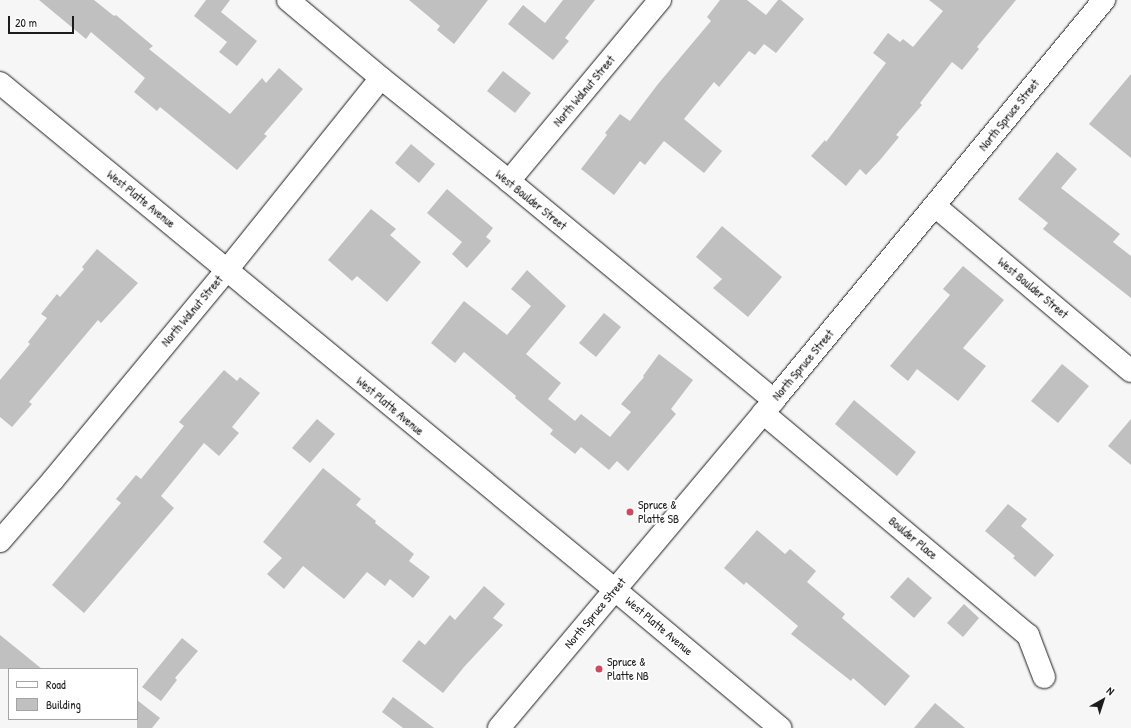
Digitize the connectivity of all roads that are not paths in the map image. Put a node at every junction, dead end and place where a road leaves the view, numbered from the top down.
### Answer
1 (288, 0) edge
2 (660, 0) edge
3 (1104, 0) edge
4 (382, 78) junction
5 (0, 83) edge
6 (509, 181) junction
7 (935, 206) junction
8 (227, 270) junction
9 (1131, 371) edge
10 (769, 406) junction
11 (0, 541) edge
12 (614, 589) junction
13 (1044, 677) dead end
14 (499, 728) edge
15 (780, 728) edge

1 - 4 street, West Boulder Street
2 - 6 street, North Walnut Street
3 - 7 street, North Spruce Street
4 - 6 street, West Boulder Street
4 - 8 street, North Walnut Street
5 - 8 street, West Platte Avenue
6 - 10 street, West Boulder Street
7 - 9 street, West Boulder Street
7 - 10 street, North Spruce Street
8 - 11 street, North Walnut Street
8 - 12 street, West Platte Avenue
10 - 12 street, North Spruce Street
10 - 13 street, Boulder Place
12 - 14 street, North Spruce Street
12 - 15 street, West Platte Avenue

